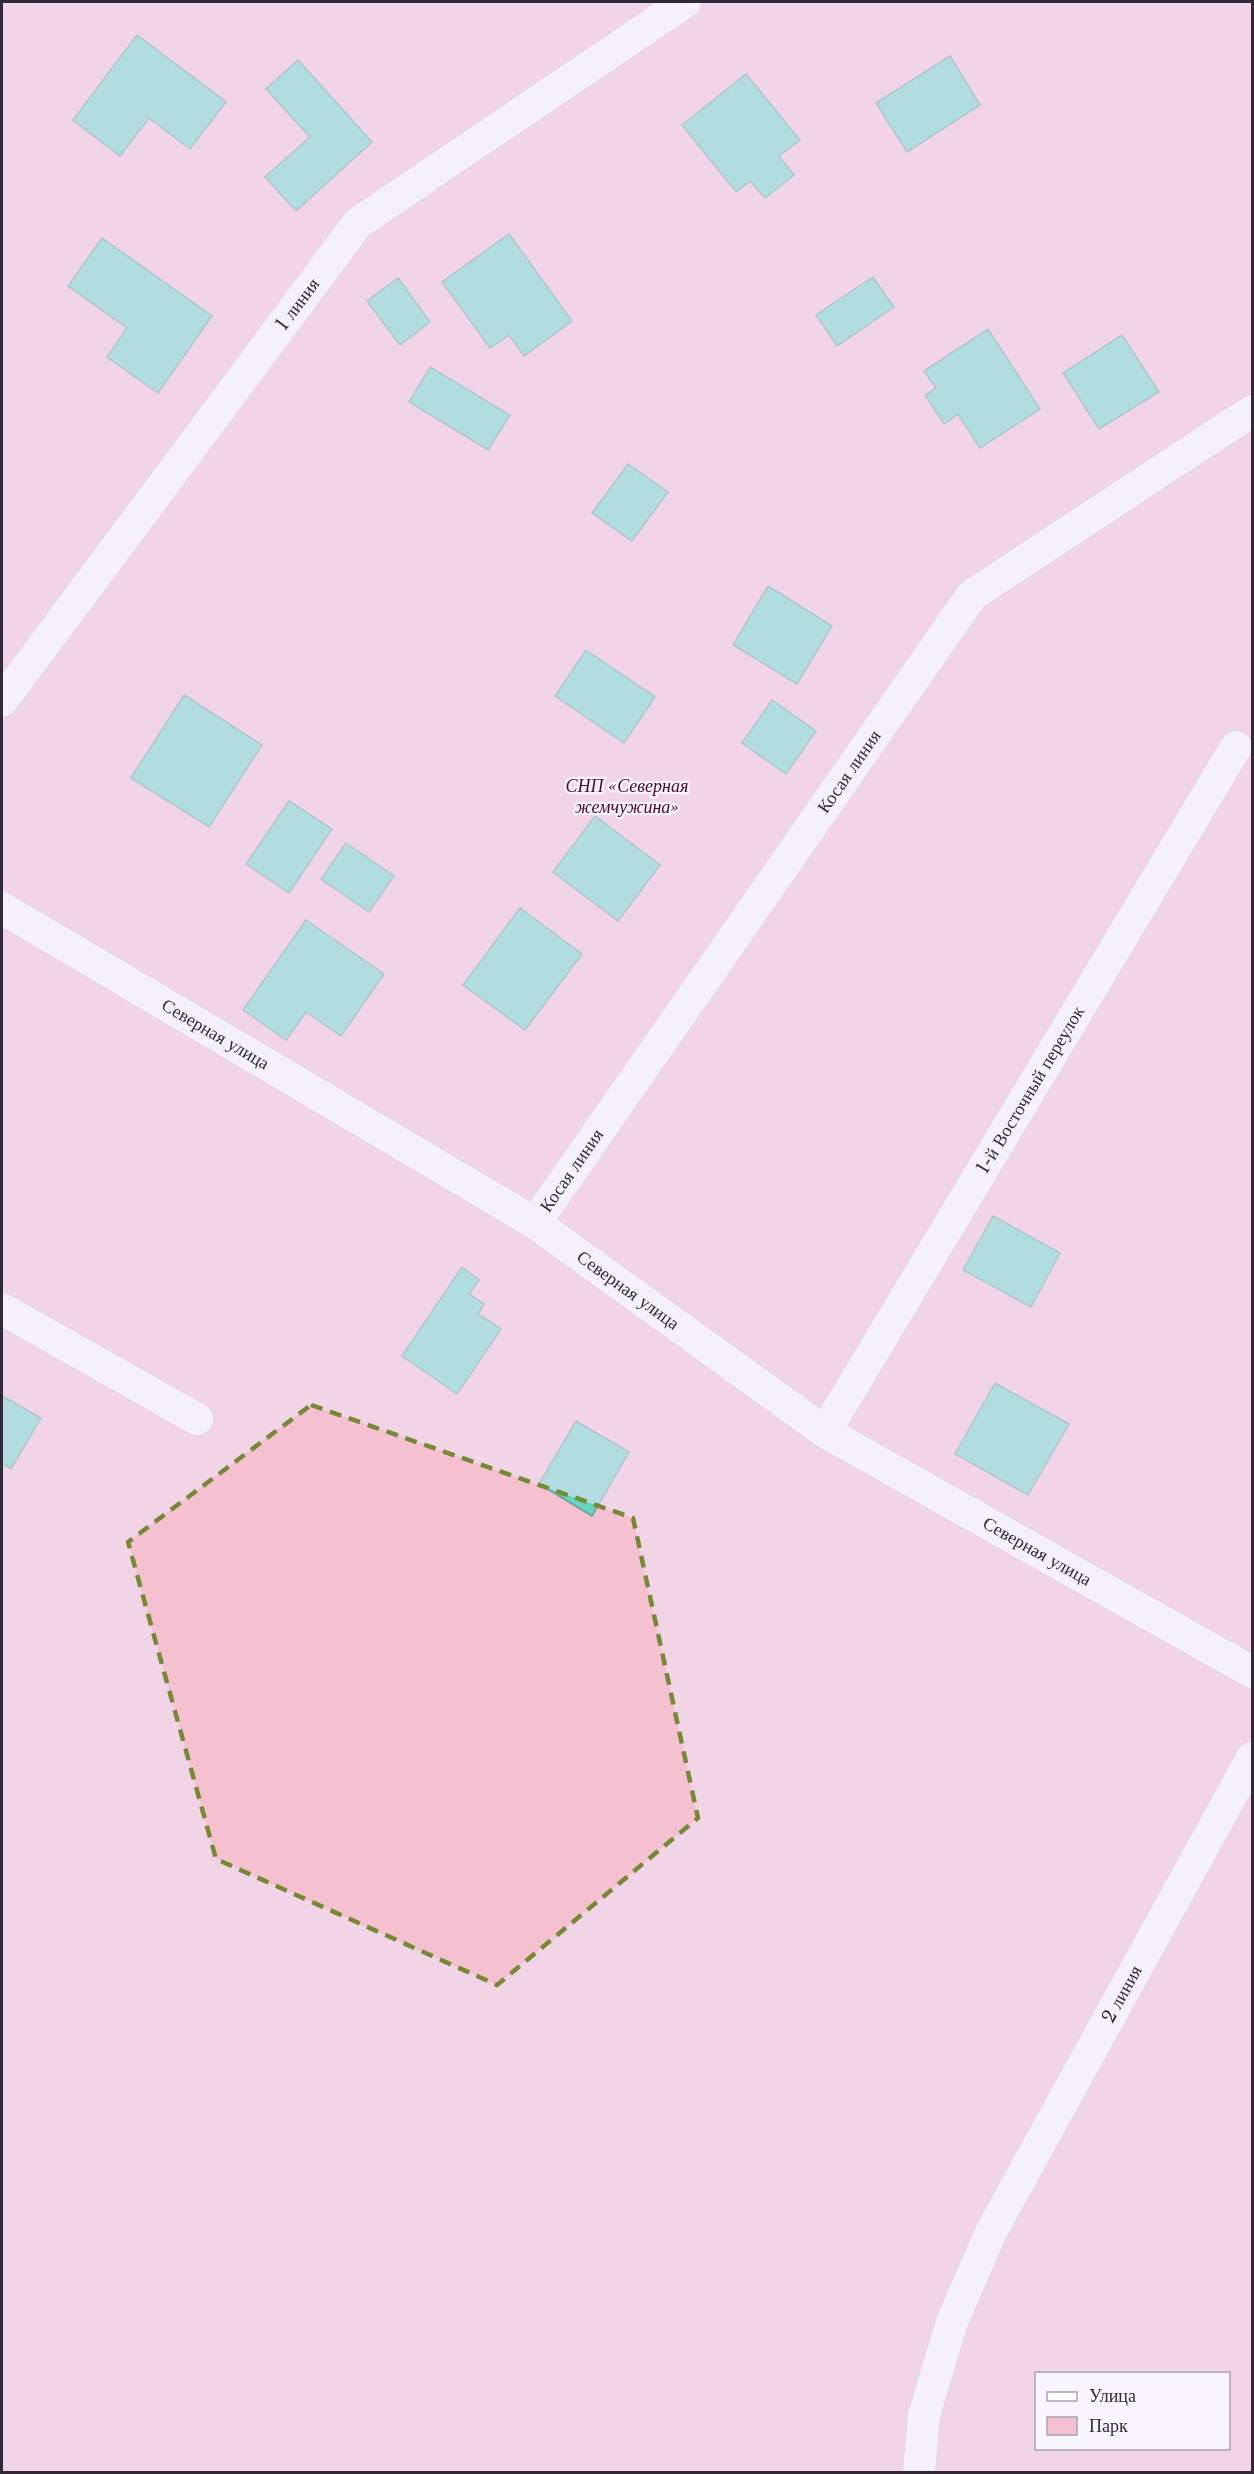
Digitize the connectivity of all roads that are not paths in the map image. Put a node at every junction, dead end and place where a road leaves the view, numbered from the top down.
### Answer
1 (685, 2) edge
2 (1252, 411) edge
3 (2, 701) edge
4 (1236, 747) dead end
5 (2, 908) edge
6 (534, 1223) junction
7 (2, 1309) edge
8 (197, 1419) dead end
9 (825, 1432) junction
10 (1252, 1672) edge
11 (1252, 1758) edge
12 (920, 2472) edge

1 - 3 street, 1 линия
2 - 6 street, Косая линия
4 - 9 street, 1-й Восточный переулок
5 - 6 street, Северная улица
6 - 9 street, Северная улица
7 - 8 street
9 - 10 street, Северная улица
11 - 12 street, 2 линия

